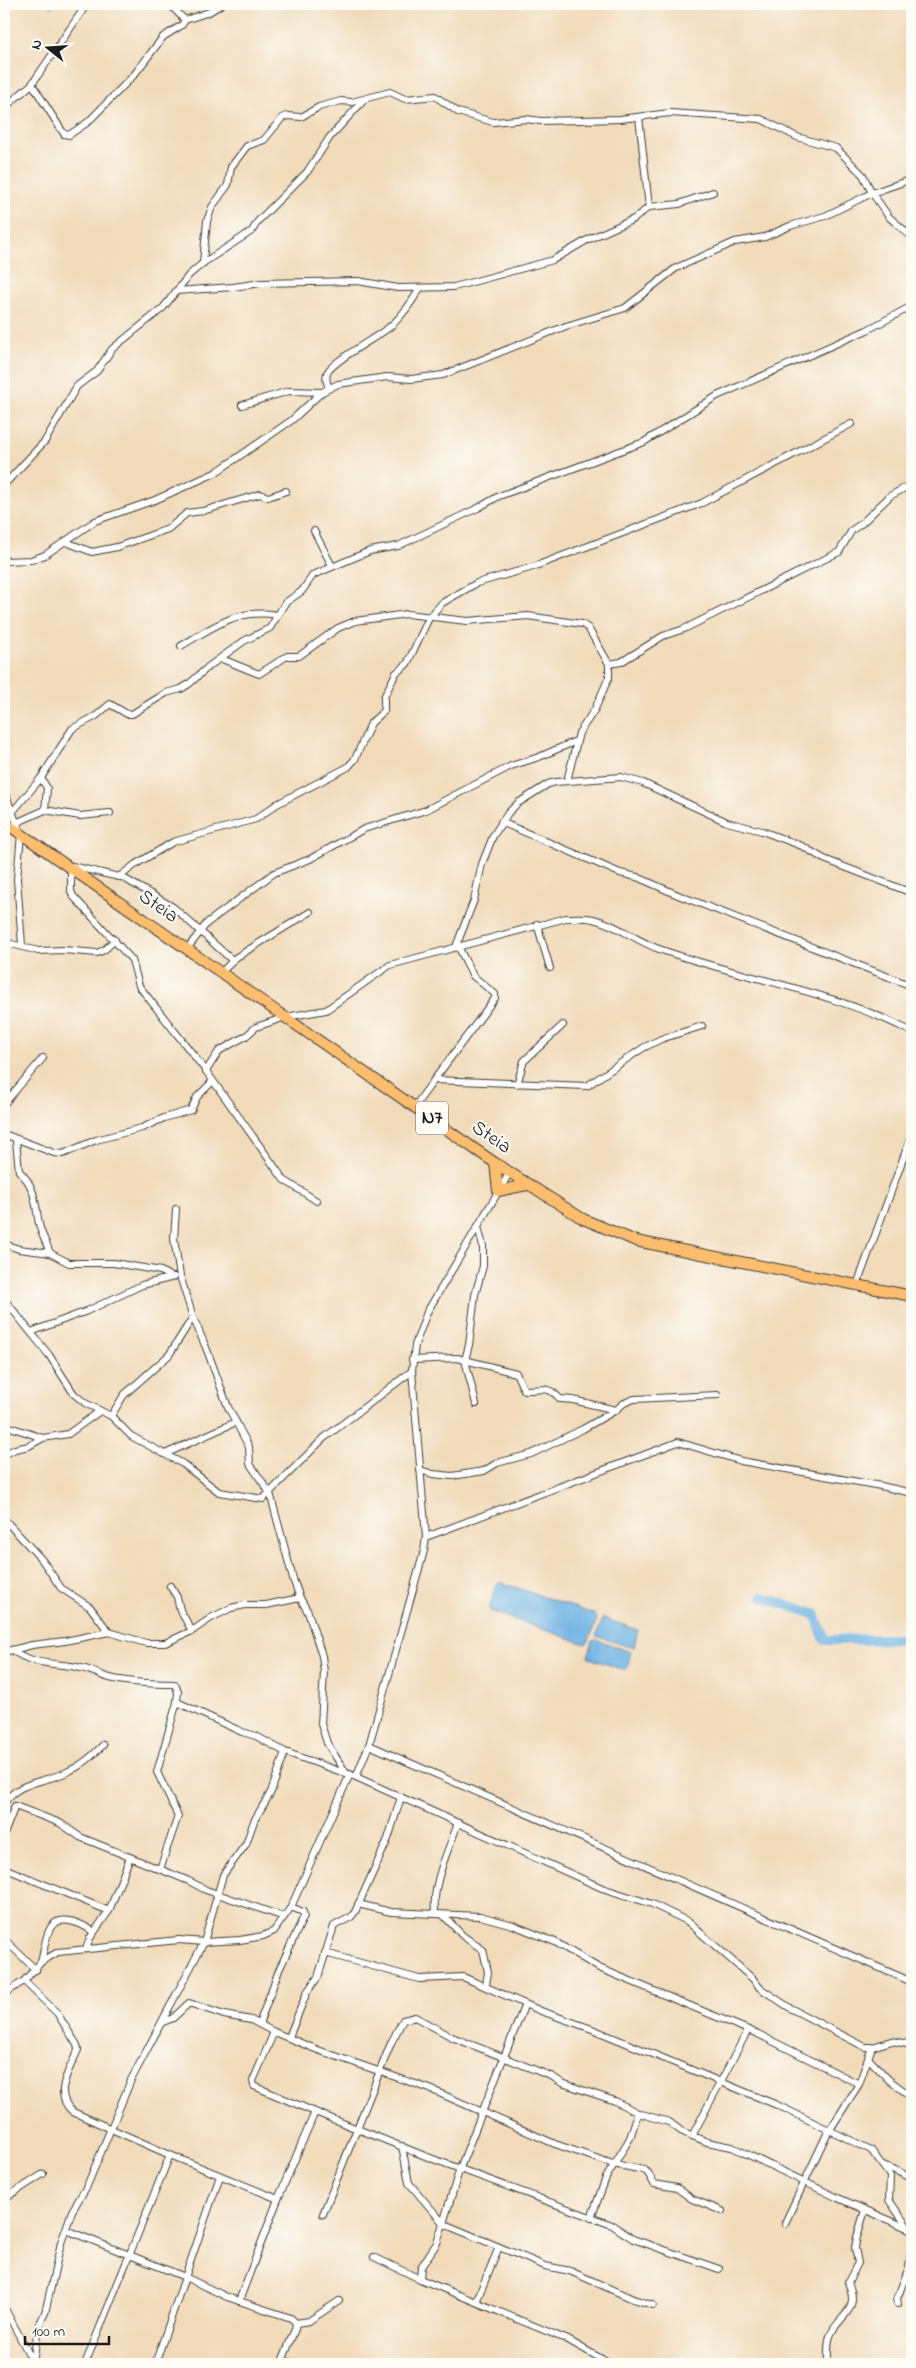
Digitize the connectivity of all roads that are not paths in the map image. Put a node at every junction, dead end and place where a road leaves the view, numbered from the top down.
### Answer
1 (86, 4) edge
2 (170, 4) edge
3 (222, 4) edge
4 (185, 20) junction
5 (32, 84) junction
6 (365, 99) junction
7 (4, 108) edge
8 (639, 117) junction
9 (912, 179) edge
10 (713, 192) dead end
11 (872, 193) junction
12 (649, 207) junction
13 (912, 237) edge
14 (203, 263) junction
15 (420, 288) junction
16 (176, 291) junction
17 (912, 306) edge
18 (325, 390) junction
19 (242, 405) dead end
20 (851, 424) dead end
21 (912, 484) edge
22 (4, 485) edge
23 (286, 491) dead end
24 (314, 531) dead end
25 (66, 542) junction
26 (4, 561) edge
27 (332, 566) junction
28 (277, 615) junction
29 (429, 618) junction
30 (182, 646) dead end
31 (222, 659) junction
32 (608, 664) junction
33 (576, 741) junction
34 (41, 778) junction
35 (567, 781) junction
36 (4, 791) edge
37 (13, 810) junction
38 (45, 810) junction
39 (110, 813) dead end
40 (4, 822) edge
41 (18, 822) junction
42 (501, 822) junction
43 (21, 834) junction
44 (68, 866) junction
45 (120, 876) junction
46 (912, 894) edge
47 (310, 912) dead end
48 (537, 924) junction
49 (200, 932) junction
50 (115, 940) junction
51 (4, 942) edge
52 (22, 945) junction
53 (458, 947) junction
54 (187, 949) junction
55 (232, 960) junction
56 (550, 968) dead end
57 (222, 972) junction
58 (912, 986) edge
59 (286, 1017) junction
60 (563, 1025) dead end
61 (702, 1026) dead end
62 (912, 1032) edge
63 (43, 1058) dead end
64 (206, 1072) junction
65 (434, 1080) junction
66 (212, 1082) junction
67 (517, 1084) junction
68 (4, 1104) edge
69 (415, 1106) junction
70 (4, 1134) edge
71 (912, 1134) edge
72 (16, 1140) junction
73 (495, 1163) junction
74 (510, 1172) junction
75 (527, 1184) junction
76 (498, 1191) junction
77 (317, 1201) dead end
78 (176, 1209) dead end
79 (478, 1228) junction
80 (4, 1244) edge
81 (50, 1253) junction
82 (180, 1276) junction
83 (171, 1277) junction
84 (857, 1285) junction
85 (912, 1296) edge
86 (4, 1301) edge
87 (192, 1317) junction
88 (30, 1332) junction
89 (412, 1360) junction
90 (464, 1360) junction
91 (412, 1371) junction
92 (717, 1395) dead end
93 (476, 1404) dead end
94 (616, 1410) junction
95 (100, 1411) junction
96 (111, 1416) junction
97 (236, 1422) junction
98 (4, 1425) edge
99 (43, 1438) junction
100 (166, 1454) junction
101 (4, 1455) edge
102 (420, 1470) junction
103 (270, 1493) junction
104 (912, 1493) edge
105 (4, 1519) edge
106 (426, 1537) junction
107 (170, 1586) dead end
108 (300, 1598) junction
109 (192, 1631) junction
110 (109, 1632) junction
111 (12, 1650) junction
112 (4, 1652) edge
113 (177, 1702) junction
114 (103, 1745) dead end
115 (369, 1745) junction
116 (285, 1752) junction
117 (351, 1775) junction
118 (401, 1797) junction
119 (5, 1801) edge
120 (15, 1806) junction
121 (458, 1823) junction
122 (4, 1834) edge
123 (130, 1857) junction
124 (4, 1868) edge
125 (160, 1869) junction
126 (218, 1894) junction
127 (358, 1904) junction
128 (291, 1907) junction
129 (109, 1911) junction
130 (435, 1914) junction
131 (443, 1915) junction
132 (284, 1917) junction
133 (94, 1932) junction
134 (4, 1939) edge
135 (204, 1942) junction
136 (86, 1949) junction
137 (325, 1953) junction
138 (42, 1962) junction
139 (36, 1970) junction
140 (24, 1981) junction
141 (912, 1982) edge
142 (486, 1985) junction
143 (4, 1994) edge
144 (525, 2004) junction
145 (163, 2022) junction
146 (259, 2024) junction
147 (748, 2030) junction
148 (274, 2032) junction
149 (289, 2037) junction
150 (912, 2045) edge
151 (872, 2047) junction
152 (503, 2058) junction
153 (869, 2059) junction
154 (381, 2072) junction
155 (721, 2082) junction
156 (859, 2084) junction
157 (912, 2097) edge
158 (482, 2111) junction
159 (315, 2112) junction
160 (638, 2113) junction
161 (110, 2128) junction
162 (358, 2128) junction
163 (830, 2129) junction
164 (692, 2136) junction
165 (402, 2146) junction
166 (170, 2155) junction
167 (613, 2164) junction
168 (882, 2165) junction
169 (460, 2168) junction
170 (43, 2174) dead end
171 (220, 2176) junction
172 (912, 2178) edge
173 (803, 2182) junction
174 (4, 2199) edge
175 (278, 2199) junction
176 (864, 2210) junction
177 (722, 2211) dead end
178 (323, 2214) dead end
179 (591, 2218) junction
180 (785, 2223) dead end
181 (444, 2224) junction
182 (910, 2229) edge
183 (66, 2230) junction
184 (912, 2244) edge
185 (499, 2247) junction
186 (128, 2256) junction
187 (374, 2257) dead end
188 (719, 2269) dead end
189 (185, 2278) junction
190 (420, 2279) junction
191 (239, 2301) junction
192 (339, 2301) dead end
193 (476, 2302) junction
194 (898, 2304) dead end
195 (653, 2305) dead end
196 (4, 2307) edge
197 (296, 2323) junction
198 (282, 2362) edge
199 (607, 2362) dead end
200 (33, 2363) edge
201 (87, 2364) edge
202 (155, 2364) edge
203 (295, 2364) edge
204 (828, 2364) edge

1 - 5 street
2 - 4 street
3 - 4 street
4 - 5 street
5 - 7 street
6 - 8 street
6 - 14 street
6 - 14 street
8 - 11 street
8 - 12 street
9 - 11 street
10 - 12 street
11 - 13 street
11 - 18 street
12 - 15 street
14 - 16 street
15 - 16 street
15 - 18 street
16 - 22 street
17 - 27 street
18 - 19 street
18 - 25 street
20 - 29 street
21 - 32 street
23 - 25 street
24 - 27 street
25 - 26 street
27 - 28 street
28 - 30 street
28 - 31 street
29 - 31 street
29 - 32 street
29 - 45 street
31 - 34 street
32 - 33 street
33 - 35 street
33 - 49 street
34 - 37 street
34 - 38 street
35 - 42 street
35 - 46 street
36 - 37 street
37 - 40 street
37 - 41 street
38 - 39 street
38 - 41 street
40 - 43 main road, Steia / N7
41 - 43 street
42 - 53 street
42 - 58 street
43 - 44 main road, Steia / N7
43 - 52 street
44 - 45 street
44 - 50 street
44 - 54 main road, Steia / N7
45 - 49 street
47 - 55 street
48 - 53 street
48 - 56 street
48 - 62 street
49 - 54 street
49 - 55 street
50 - 52 street
50 - 64 street
51 - 52 street
53 - 59 street
53 - 65 street
54 - 57 main road, Steia / N7
55 - 57 street
57 - 59 main road, Steia / N7
59 - 64 street
59 - 69 main road, Steia / N7
60 - 67 street
61 - 67 street
63 - 68 street
64 - 66 street
65 - 67 street
65 - 69 street
66 - 72 street
66 - 77 street
69 - 73 main road, Steia / N7
70 - 72 street
71 - 84 street
72 - 81 street
73 - 74 main road, Steia / N7
73 - 76 main road
74 - 75 main road, Steia / N7
74 - 76 street
75 - 76 main road
75 - 84 main road, Steia / N7
76 - 79 street
78 - 82 street
79 - 89 street
79 - 90 street
80 - 81 street
81 - 83 street
82 - 83 street
82 - 87 street
83 - 88 street
84 - 85 main road, Steia / N7
86 - 88 street
87 - 96 street
87 - 97 street
88 - 95 street
89 - 90 street
89 - 91 street
90 - 93 street
90 - 94 street
91 - 102 street
91 - 103 street
92 - 94 street
94 - 102 street
95 - 96 street
95 - 99 street
96 - 100 street
97 - 100 street
97 - 103 street
98 - 99 street
99 - 101 street
100 - 103 street
102 - 106 street
103 - 108 street
104 - 106 street
105 - 110 street
106 - 115 street
107 - 109 street
108 - 109 street
108 - 117 street
109 - 110 street
110 - 111 street
111 - 112 street
111 - 113 street
113 - 116 street
113 - 125 street
114 - 119 street
115 - 117 street
115 - 141 street
116 - 117 street
116 - 126 street
117 - 118 street
117 - 128 street
118 - 121 street
118 - 127 street
119 - 120 street
120 - 122 street
120 - 123 street
121 - 130 street
121 - 151 street
123 - 125 street
123 - 129 street
124 - 129 street
125 - 126 street
126 - 132 street
126 - 135 street
127 - 130 street
127 - 137 street
128 - 132 street
128 - 146 street
129 - 133 street
130 - 131 street
131 - 142 street
131 - 147 street
132 - 135 street
133 - 136 street
133 - 138 street
134 - 139 street
135 - 136 street
135 - 145 street
136 - 138 street
137 - 142 street
137 - 149 street
138 - 139 street
139 - 140 street
140 - 143 street
140 - 161 street
142 - 144 street
144 - 152 street
144 - 155 street
145 - 146 street
145 - 161 street
146 - 148 street
147 - 155 street
147 - 156 street
148 - 149 street
148 - 159 street
149 - 154 street
150 - 151 street
151 - 153 street
152 - 154 street
152 - 158 street
152 - 160 street
153 - 156 street
153 - 157 street
154 - 158 street
154 - 162 street
155 - 163 street
155 - 164 street
156 - 163 street
158 - 167 street
158 - 169 street
159 - 162 street
159 - 175 street
160 - 164 street
160 - 167 street
161 - 166 street
161 - 183 street
162 - 165 street
162 - 178 street
163 - 168 street
163 - 173 street
164 - 173 street
165 - 169 street
165 - 181 street
166 - 171 street
166 - 186 street
167 - 177 street
167 - 179 street
168 - 172 street
168 - 182 street
169 - 179 street
169 - 181 street
170 - 174 street
171 - 175 street
171 - 189 street
173 - 176 street
173 - 180 street
175 - 191 street
176 - 182 street
176 - 204 street
179 - 188 street
181 - 185 street
181 - 190 street
183 - 186 street
183 - 200 street
184 - 194 street
185 - 193 street
185 - 195 street
186 - 189 street
186 - 201 street
187 - 190 street
189 - 191 street
189 - 202 street
190 - 193 street
191 - 197 street
192 - 197 street
193 - 199 street
196 - 200 street
197 - 198 street
198 - 203 street

